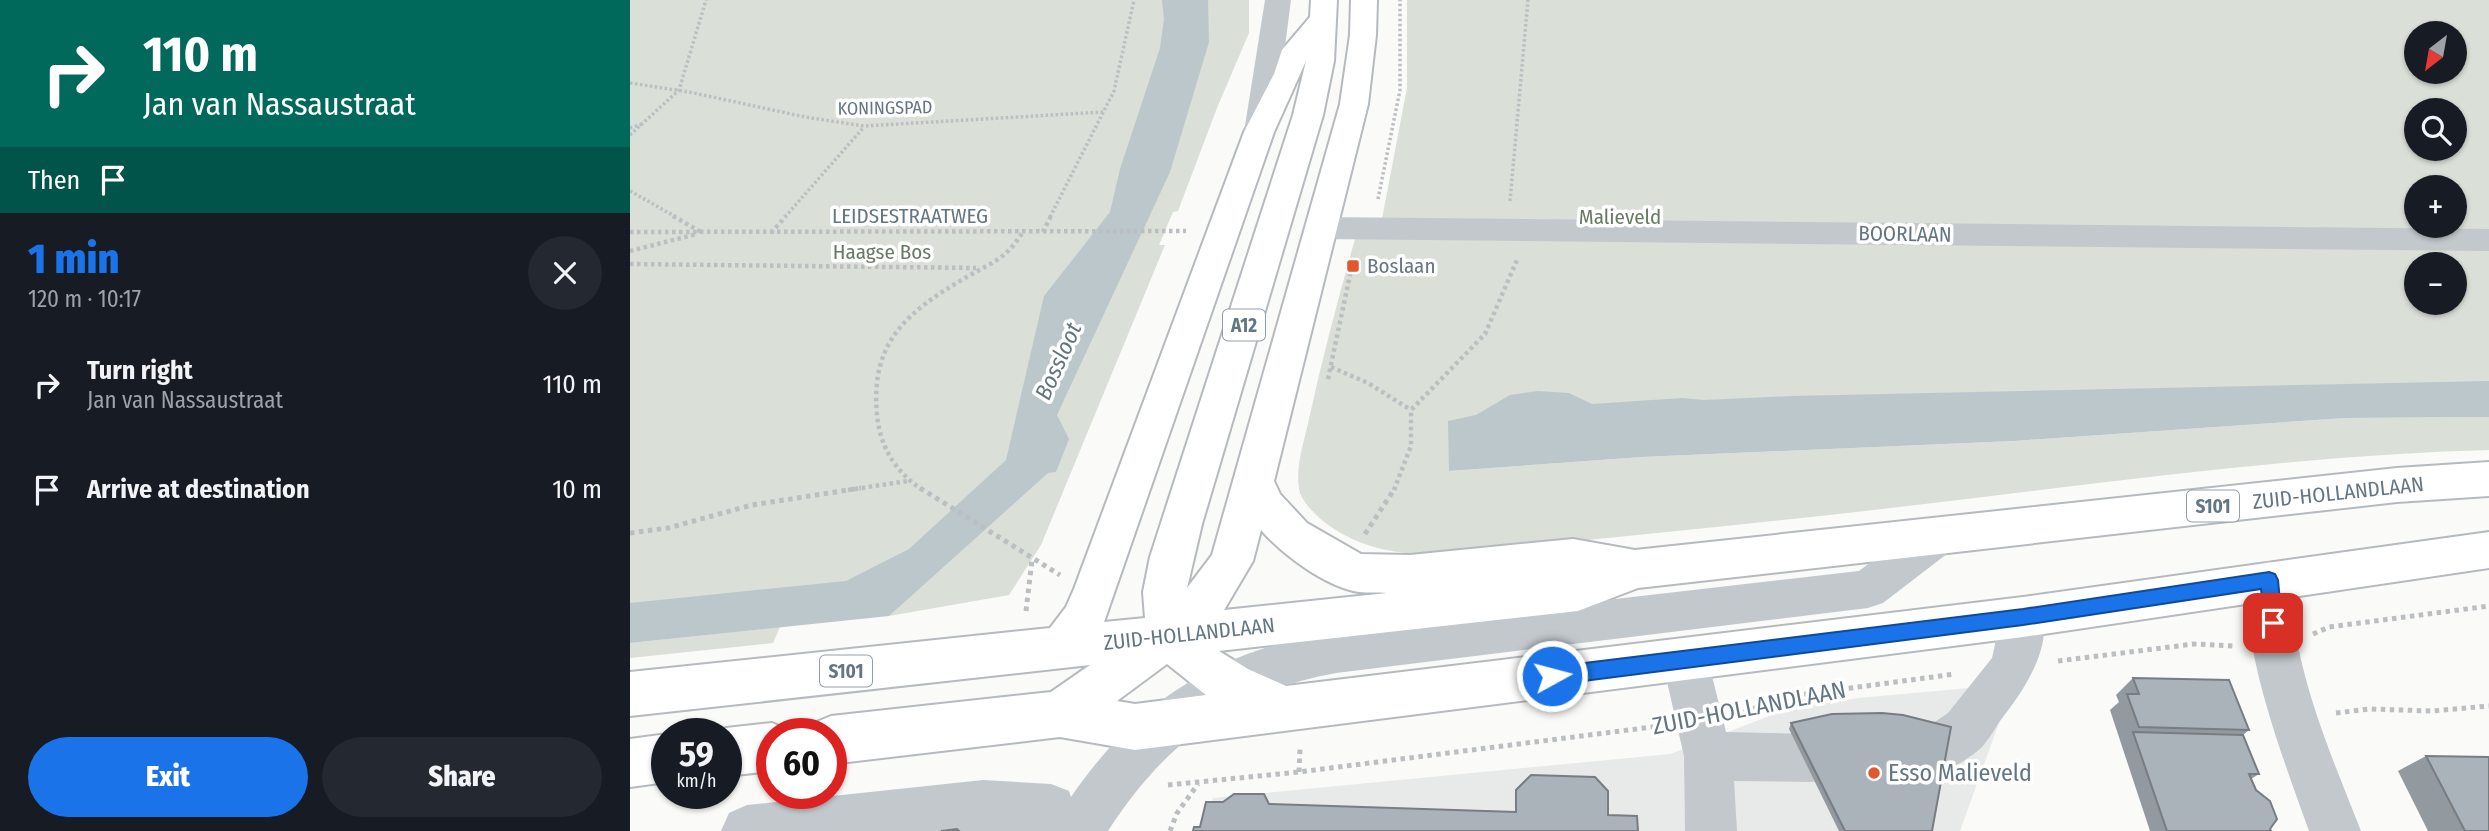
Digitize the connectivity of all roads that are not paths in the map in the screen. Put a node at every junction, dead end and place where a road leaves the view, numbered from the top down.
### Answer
1 (1278, 0) edge
2 (1364, 0) edge
3 (1324, 9) edge
4 (1259, 132) junction
5 (1322, 228) junction
6 (2489, 240) edge
7 (2489, 479) edge
8 (1254, 482) junction
9 (1937, 537) junction
10 (2489, 550) edge
11 (1635, 569) junction
12 (2269, 580) junction
13 (2023, 617) junction
14 (1170, 635) junction
15 (1063, 647) junction
16 (1685, 660) junction
17 (1232, 684) junction
18 (630, 694) edge
19 (1285, 708) junction
20 (1060, 714) junction
21 (1171, 722) junction
22 (847, 738) edge
23 (1704, 739) junction
24 (651, 760) edge
25 (630, 763) edge
26 (747, 831) edge
27 (1055, 831) edge
28 (1079, 831) edge
29 (1711, 831) edge
30 (2335, 831) edge

1 - 4 street
2 - 5 main road, A12
3 - 4 main road, A12
3 - 14 main road, A12
4 - 15 main road, A12
5 - 6 street, BOORLAAN
5 - 8 main road, A12
7 - 9 main road, ZUID-HOLLANDLAAN / S101
8 - 11 main road
8 - 14 main road, A12
9 - 11 main road, ZUID-HOLLANDLAAN / S101
9 - 17 street, ZUID-HOLLANDLAAN
10 - 12 main road, ZUID-HOLLANDLAAN
11 - 14 main road, ZUID-HOLLANDLAAN / S101
12 - 13 main road, ZUID-HOLLANDLAAN
12 - 30 street
13 - 16 main road, ZUID-HOLLANDLAAN
13 - 23 street
14 - 15 main road, ZUID-HOLLANDLAAN / S101
14 - 17 main road
14 - 20 main road, A12
15 - 18 main road, S101
16 - 19 main road, ZUID-HOLLANDLAAN
16 - 23 street
17 - 19 main road
17 - 21 street, ZUID-HOLLANDLAAN
19 - 21 main road, ZUID-HOLLANDLAAN
20 - 21 main road, ZUID-HOLLANDLAAN
20 - 22 main road
21 - 28 street
23 - 29 street
24 - 25 main road
26 - 27 street

